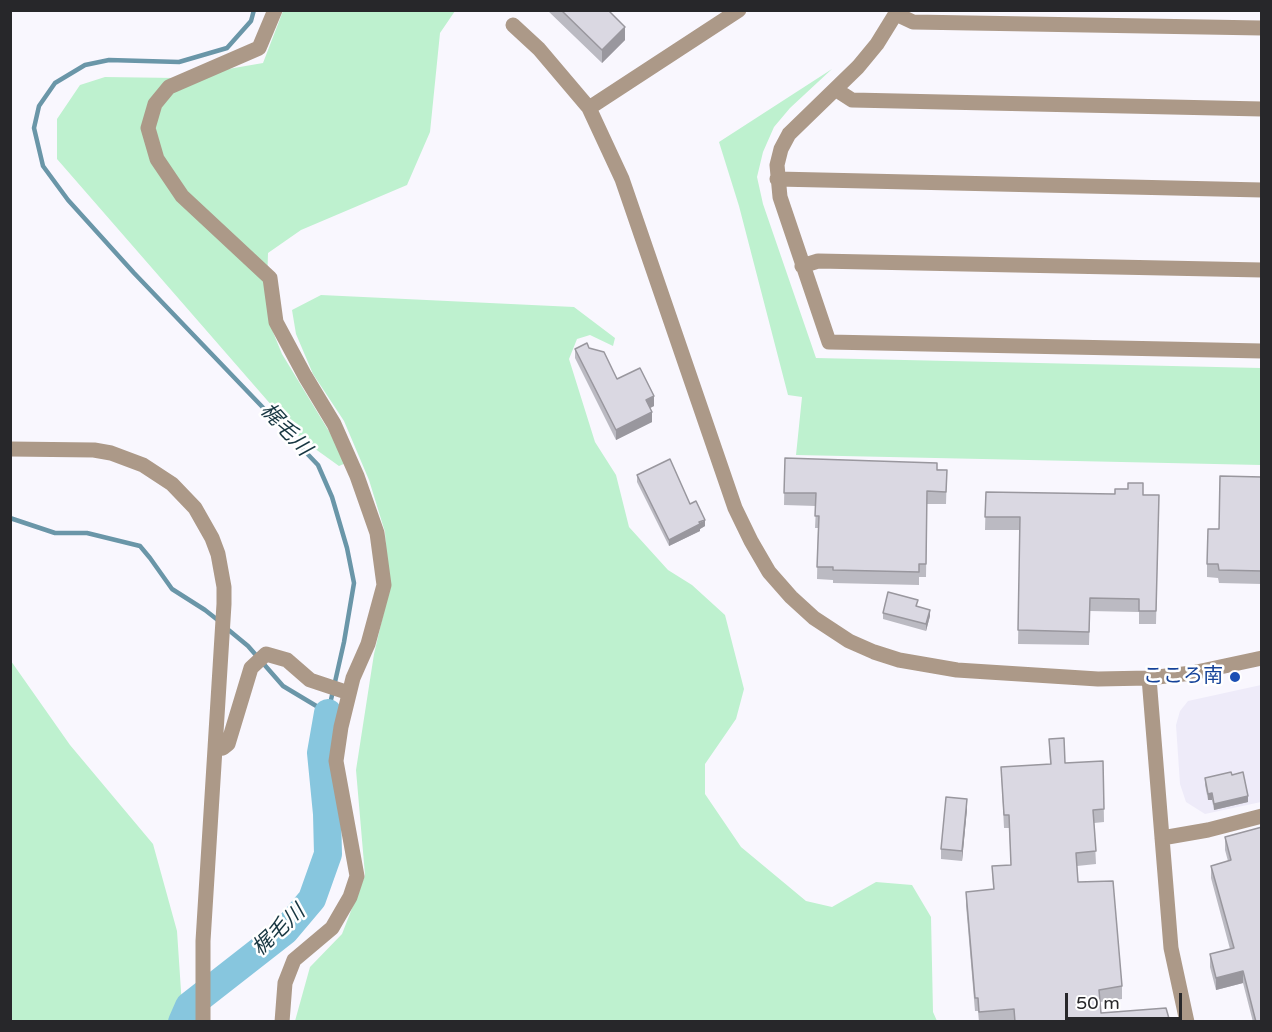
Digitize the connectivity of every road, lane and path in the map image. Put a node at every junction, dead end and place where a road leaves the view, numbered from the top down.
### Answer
1 (275, 10) edge
2 (739, 10) edge
3 (897, 12) edge
4 (513, 25) dead end
5 (1262, 28) edge
6 (835, 89) junction
7 (590, 108) junction
8 (1262, 109) edge
9 (777, 179) junction
10 (1262, 190) edge
11 (802, 266) junction
12 (1262, 270) edge
13 (1260, 348) edge
14 (10, 449) edge
15 (1262, 658) edge
16 (1149, 678) junction
17 (345, 692) junction
18 (214, 749) junction
19 (1262, 816) edge
20 (1162, 838) junction
21 (203, 1022) edge
22 (282, 1022) edge
23 (1188, 1022) edge

1 - 17 street
2 - 7 street
3 - 5 street
3 - 6 street
4 - 7 street
6 - 8 street
6 - 9 street
7 - 16 street
9 - 10 street
9 - 11 street
11 - 12 street
11 - 13 street
14 - 18 street
15 - 16 street
16 - 20 street
17 - 18 street
17 - 22 street
18 - 21 street
19 - 20 street
20 - 23 street

